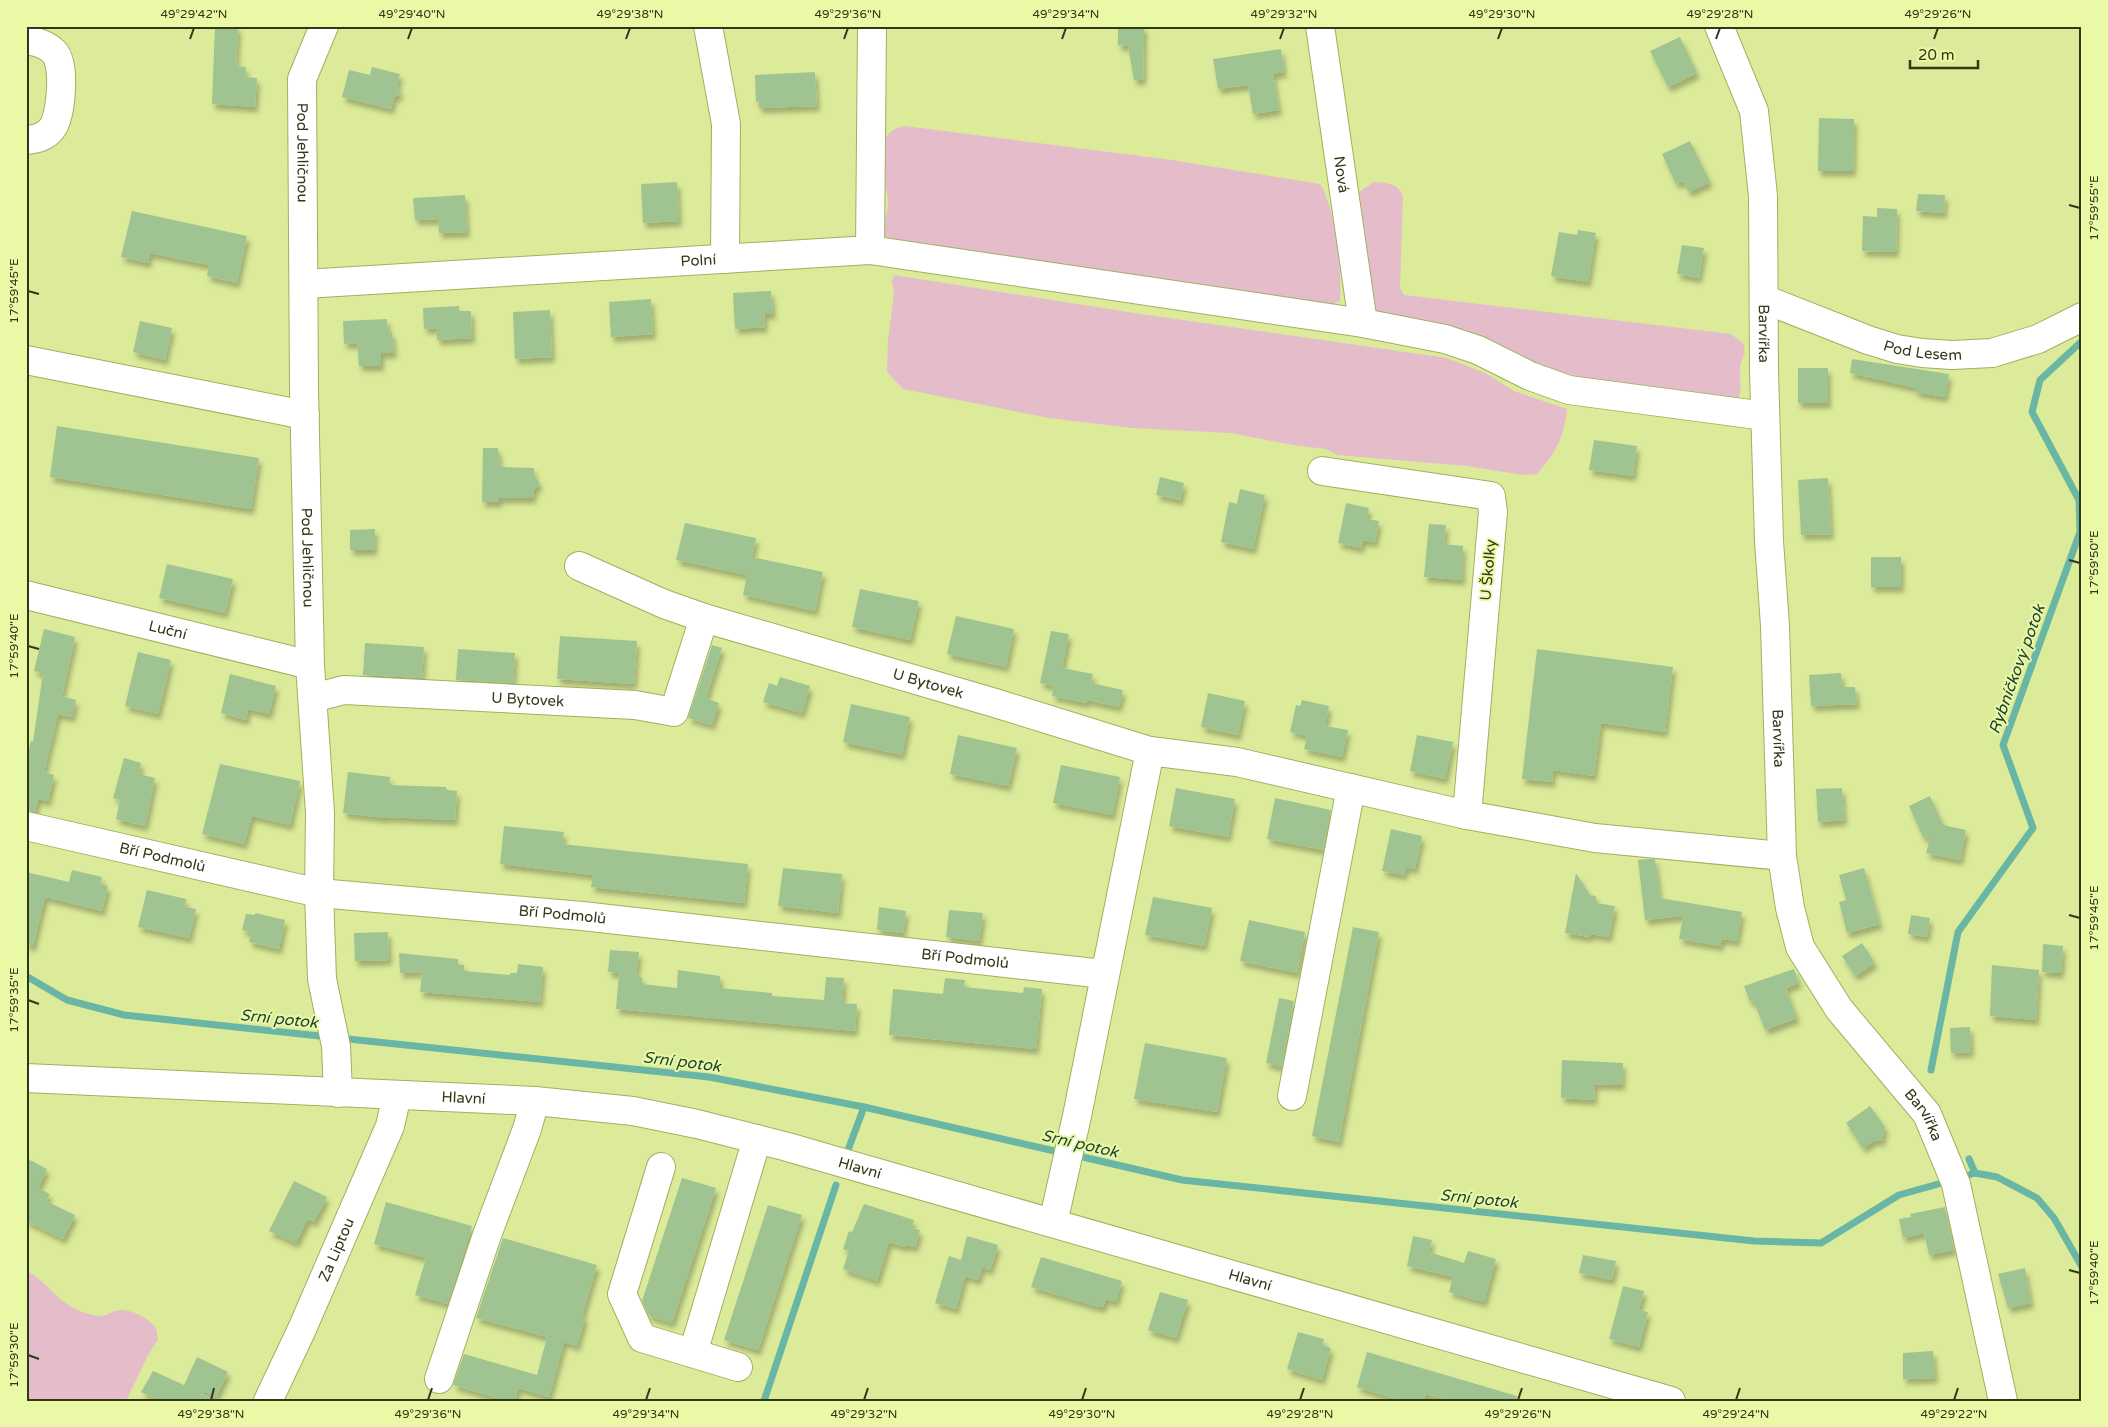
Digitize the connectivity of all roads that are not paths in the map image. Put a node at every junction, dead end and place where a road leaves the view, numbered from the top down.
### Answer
1 (324, 26) edge
2 (708, 26) edge
3 (872, 26) edge
4 (1320, 26) edge
5 (1719, 26) edge
6 (26, 40) edge
7 (26, 140) edge
8 (870, 250) junction
9 (725, 259) junction
10 (304, 284) junction
11 (1764, 299) junction
12 (2082, 317) edge
13 (1363, 323) junction
14 (26, 360) edge
15 (305, 415) junction
16 (1765, 416) junction
17 (1322, 471) dead end
18 (580, 566) dead end
19 (26, 594) edge
20 (704, 618) junction
21 (310, 665) junction
22 (313, 698) junction
23 (1150, 751) junction
24 (1351, 788) junction
25 (1467, 815) junction
26 (26, 826) edge
27 (1782, 856) junction
28 (319, 893) junction
29 (1104, 974) junction
30 (26, 1078) edge
31 (338, 1093) junction
32 (397, 1096) junction
33 (1292, 1096) dead end
34 (535, 1102) junction
35 (757, 1139) junction
36 (661, 1167) dead end
37 (1053, 1223) junction
38 (693, 1353) junction
39 (738, 1367) dead end
40 (439, 1379) dead end
41 (268, 1401) edge
42 (1671, 1401) edge
43 (2003, 1401) edge

1 - 10 street, Pod Jehličnou
2 - 9 street
3 - 8 street
4 - 13 street, Nová
5 - 11 street, Barvířka
6 - 7 street
8 - 9 street, Polní
8 - 13 street, Polní
9 - 10 street, Polní
10 - 15 street, Pod Jehličnou
11 - 12 street, Pod Lesem
11 - 16 street, Barvířka
13 - 16 street, Polní
14 - 15 street
15 - 21 street, Pod Jehličnou
16 - 27 street, Barvířka
17 - 25 street, U Školky
18 - 20 street, U Bytovek
19 - 21 street, Luční
20 - 22 street, U Bytovek
20 - 23 street, U Bytovek
21 - 22 street, Pod Jehličnou
22 - 28 street, Pod Jehličnou
23 - 24 street
23 - 29 street
24 - 25 street
24 - 33 street
25 - 27 street
26 - 28 street, Bří Podmolů
27 - 43 street, Barvířka
28 - 29 street, Bří Podmolů
28 - 31 street, Pod Jehličnou
29 - 37 street
30 - 31 street, Hlavní
31 - 32 street, Hlavní
32 - 34 street, Hlavní
32 - 41 street, Za Liptou
34 - 35 street, Hlavní
34 - 40 street
35 - 37 street, Hlavní
35 - 38 street
36 - 38 street
37 - 42 street, Hlavní
38 - 39 street

